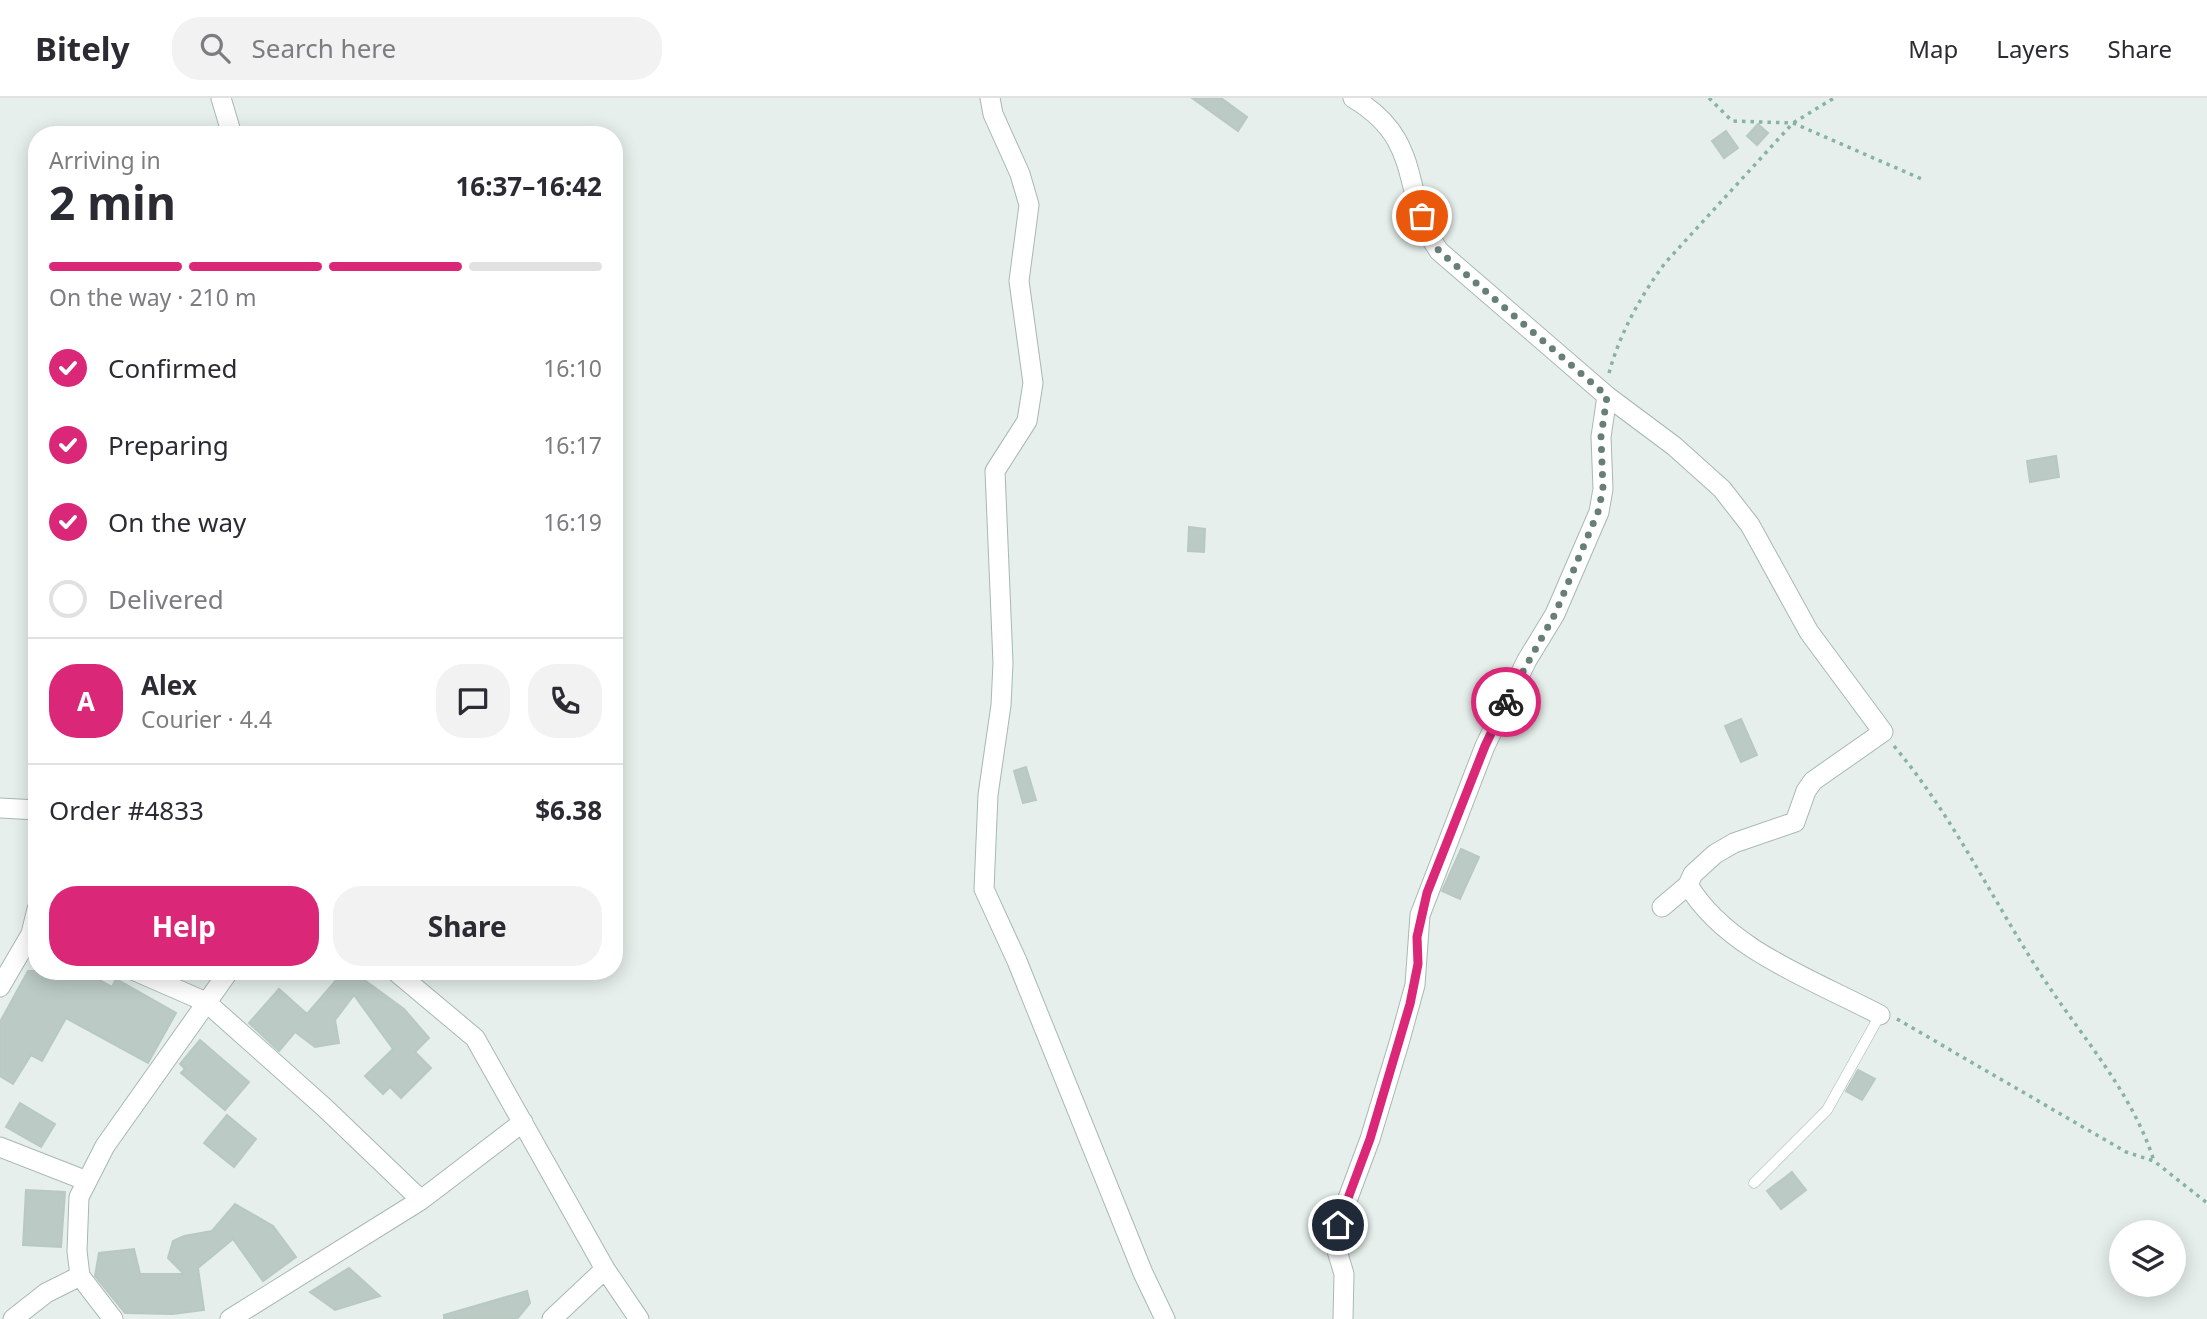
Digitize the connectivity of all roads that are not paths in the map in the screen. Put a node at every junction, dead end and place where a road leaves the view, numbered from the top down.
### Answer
1 (221, 98) edge
2 (990, 98) edge
3 (1353, 98) edge
4 (229, 126) edge
5 (1607, 396) junction
6 (0, 808) edge
7 (28, 810) edge
8 (1688, 885) junction
9 (1662, 907) dead end
10 (28, 935) edge
11 (156, 980) edge
12 (222, 980) edge
13 (417, 980) edge
14 (0, 987) edge
15 (206, 1002) junction
16 (1880, 1015) joint
17 (523, 1122) junction
18 (0, 1147) edge
19 (87, 1181) junction
20 (1754, 1183) dead end
21 (421, 1200) junction
22 (605, 1269) junction
23 (80, 1276) junction
24 (13, 1319) edge
25 (113, 1319) edge
26 (230, 1319) edge
27 (552, 1319) edge
28 (639, 1319) edge
29 (1164, 1319) edge
30 (1343, 1319) edge

1 - 4 street
2 - 29 street
3 - 5 street
5 - 8 street
5 - 30 street
6 - 7 street
8 - 9 street
8 - 16 street
10 - 14 street
11 - 15 street
12 - 15 street
13 - 17 street
15 - 19 street
15 - 21 street
16 - 20 lane
17 - 21 street
17 - 22 street
18 - 19 street
19 - 23 street
21 - 26 street
22 - 27 street
22 - 28 street
23 - 24 street
23 - 25 street

